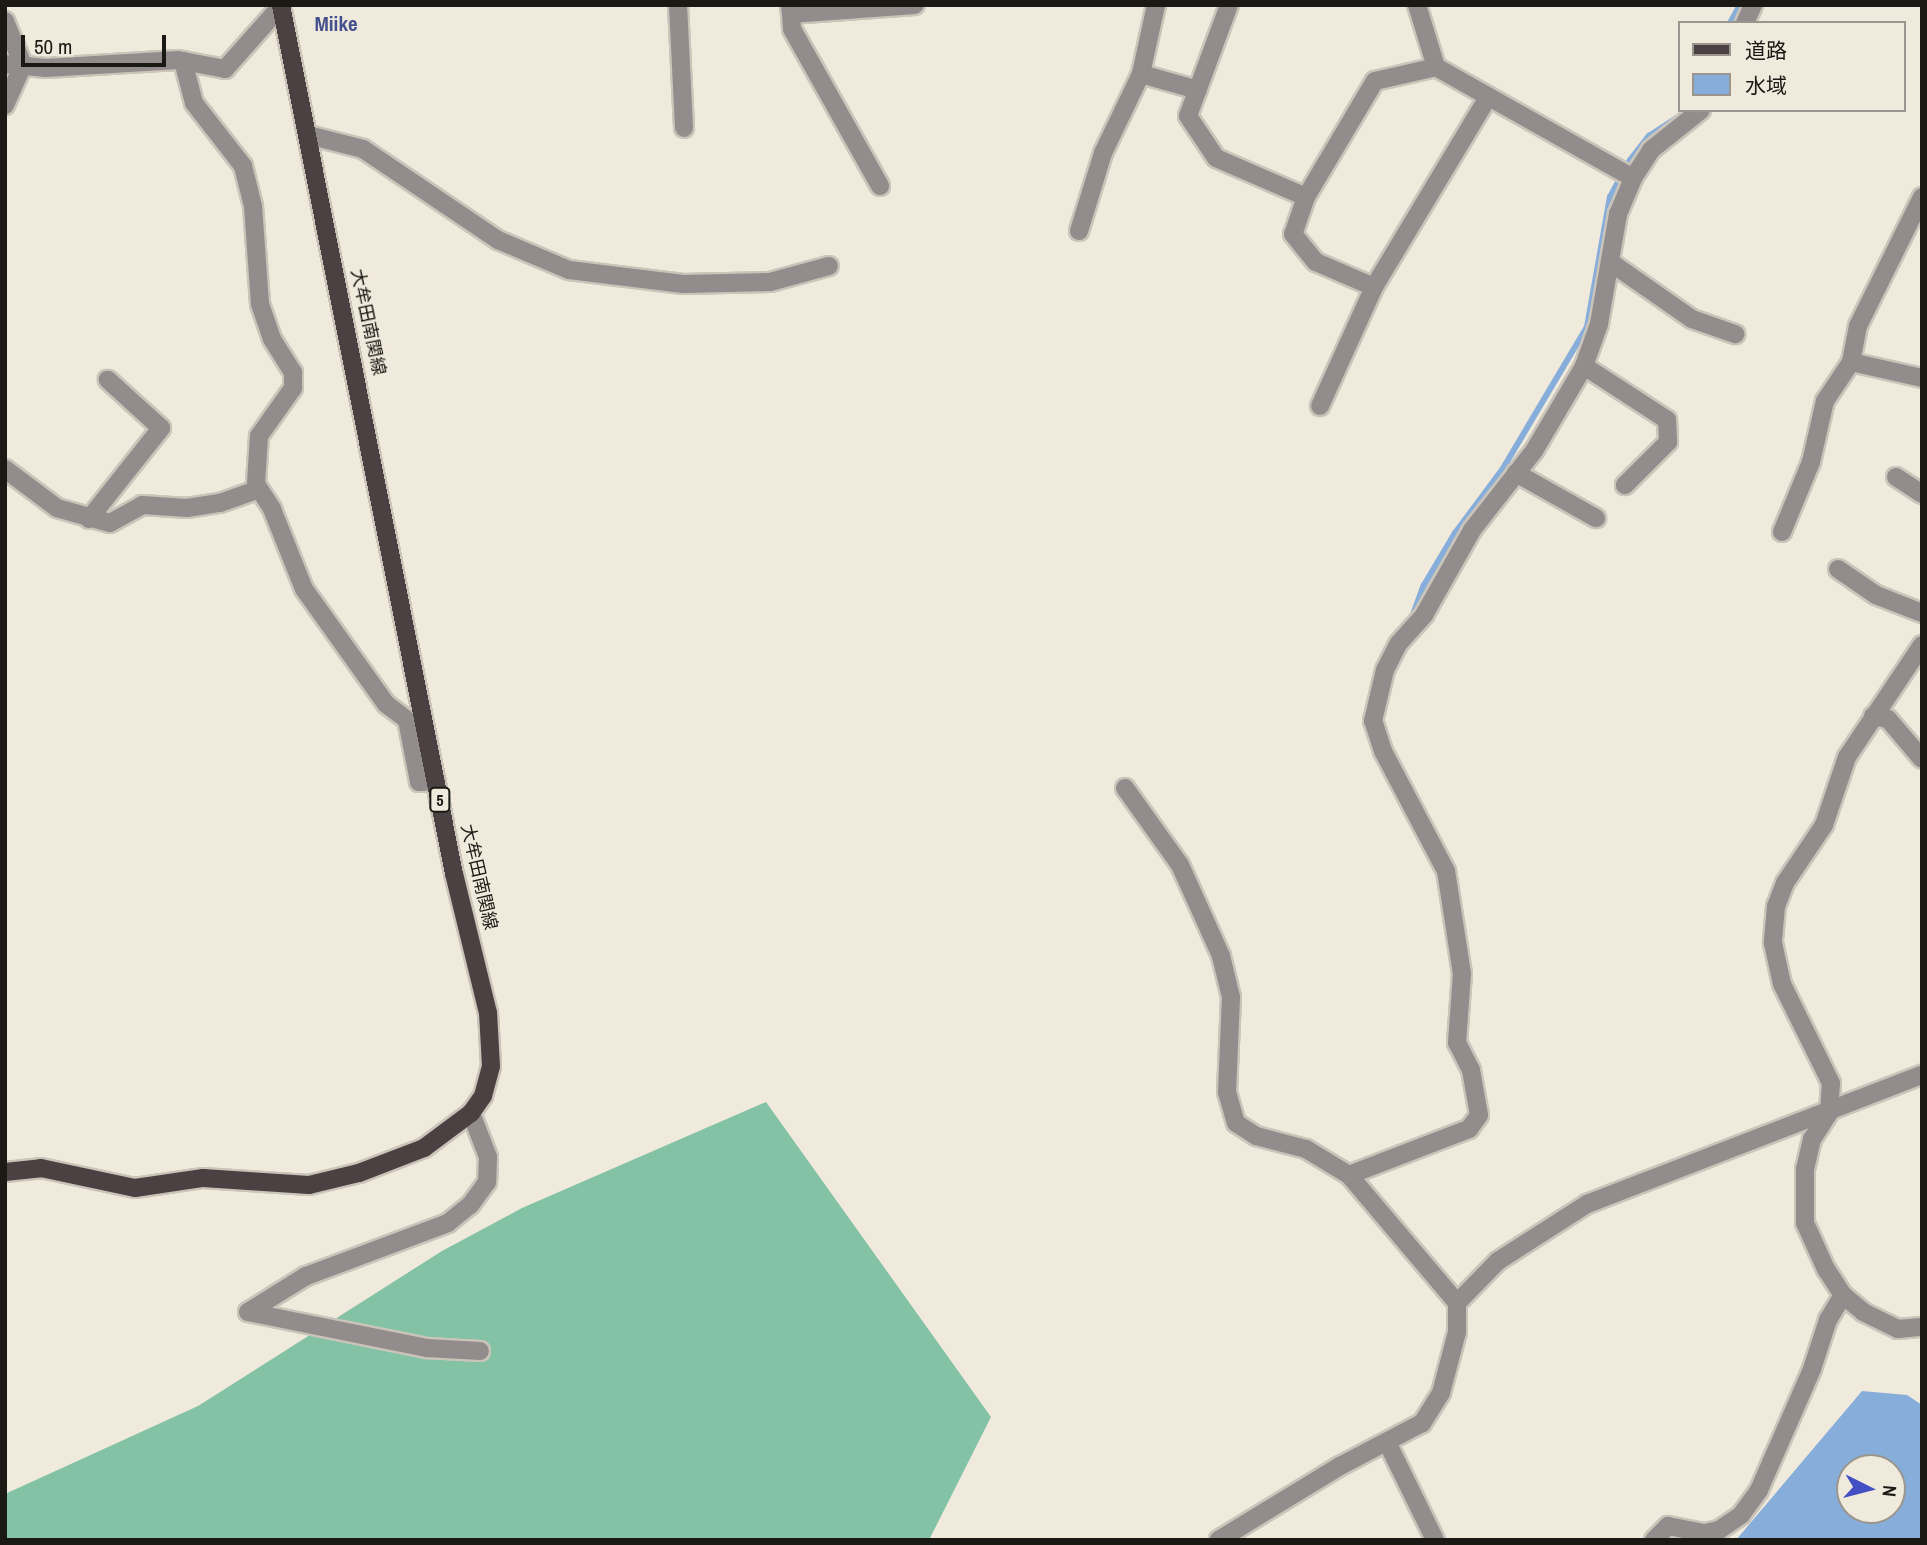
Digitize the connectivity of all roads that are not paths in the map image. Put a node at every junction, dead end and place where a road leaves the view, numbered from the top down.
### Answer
1 (678, 5) edge
2 (915, 5) edge
3 (1156, 5) edge
4 (1229, 5) edge
5 (1417, 5) edge
6 (1753, 5) edge
7 (281, 6) edge
8 (790, 10) edge
9 (5, 21) edge
10 (1746, 21) edge
11 (183, 61) junction
12 (14, 65) edge
13 (1436, 68) junction
14 (1141, 74) junction
15 (1198, 90) junction
16 (1488, 97) junction
17 (5, 105) edge
18 (1698, 112) edge
19 (684, 128) dead end
20 (308, 135) junction
21 (1633, 178) junction
22 (880, 186) dead end
23 (1306, 197) junction
24 (1922, 197) edge
25 (1079, 231) dead end
26 (1610, 262) junction
27 (829, 266) dead end
28 (1374, 287) junction
29 (1735, 334) dead end
30 (1851, 362) junction
31 (1584, 366) junction
32 (1922, 378) edge
33 (108, 380) dead end
34 (1320, 406) dead end
35 (5, 469) edge
36 (1516, 473) junction
37 (1896, 477) dead end
38 (1625, 485) dead end
39 (258, 489) junction
40 (1922, 494) edge
41 (1596, 518) dead end
42 (89, 519) junction
43 (1782, 532) dead end
44 (1838, 569) dead end
45 (1922, 613) edge
46 (1922, 645) edge
47 (1873, 716) junction
48 (1922, 759) edge
49 (436, 781) junction
50 (1125, 788) dead end
51 (1922, 1075) edge
52 (471, 1113) junction
53 (1829, 1113) junction
54 (5, 1171) edge
55 (1349, 1175) junction
56 (1843, 1295) junction
57 (1457, 1303) junction
58 (1922, 1327) edge
59 (480, 1352) dead end
60 (1387, 1442) junction
61 (1431, 1539) edge
62 (1219, 1540) edge
63 (1654, 1540) edge

1 - 19 street
2 - 8 street
3 - 14 street
4 - 15 street
5 - 13 street
6 - 10 street
7 - 11 street
7 - 20 main road, 大牟田南関線 / 5
8 - 22 street
9 - 12 street
11 - 12 street
11 - 39 street
12 - 17 street
13 - 16 street
13 - 23 street
14 - 15 street
14 - 25 street
15 - 23 street
16 - 21 street
16 - 28 street
18 - 21 street
20 - 27 street
20 - 49 main road, 大牟田南関線 / 5
21 - 26 street
23 - 28 street
24 - 30 street
26 - 29 street
26 - 31 street
28 - 34 street
30 - 32 street
30 - 43 street
31 - 36 street
31 - 38 street
33 - 42 street
35 - 42 street
36 - 41 street
36 - 55 street
37 - 40 street
39 - 42 street
39 - 49 street
44 - 45 street
46 - 47 street
47 - 48 street
47 - 53 street
49 - 52 main road, 大牟田南関線 / 5
50 - 55 street
51 - 53 street
52 - 54 main road, 大牟田南関線 / 5
52 - 59 street
53 - 56 street
53 - 57 street
55 - 57 street
56 - 58 street
56 - 63 street
57 - 60 street
60 - 61 street
60 - 62 street

